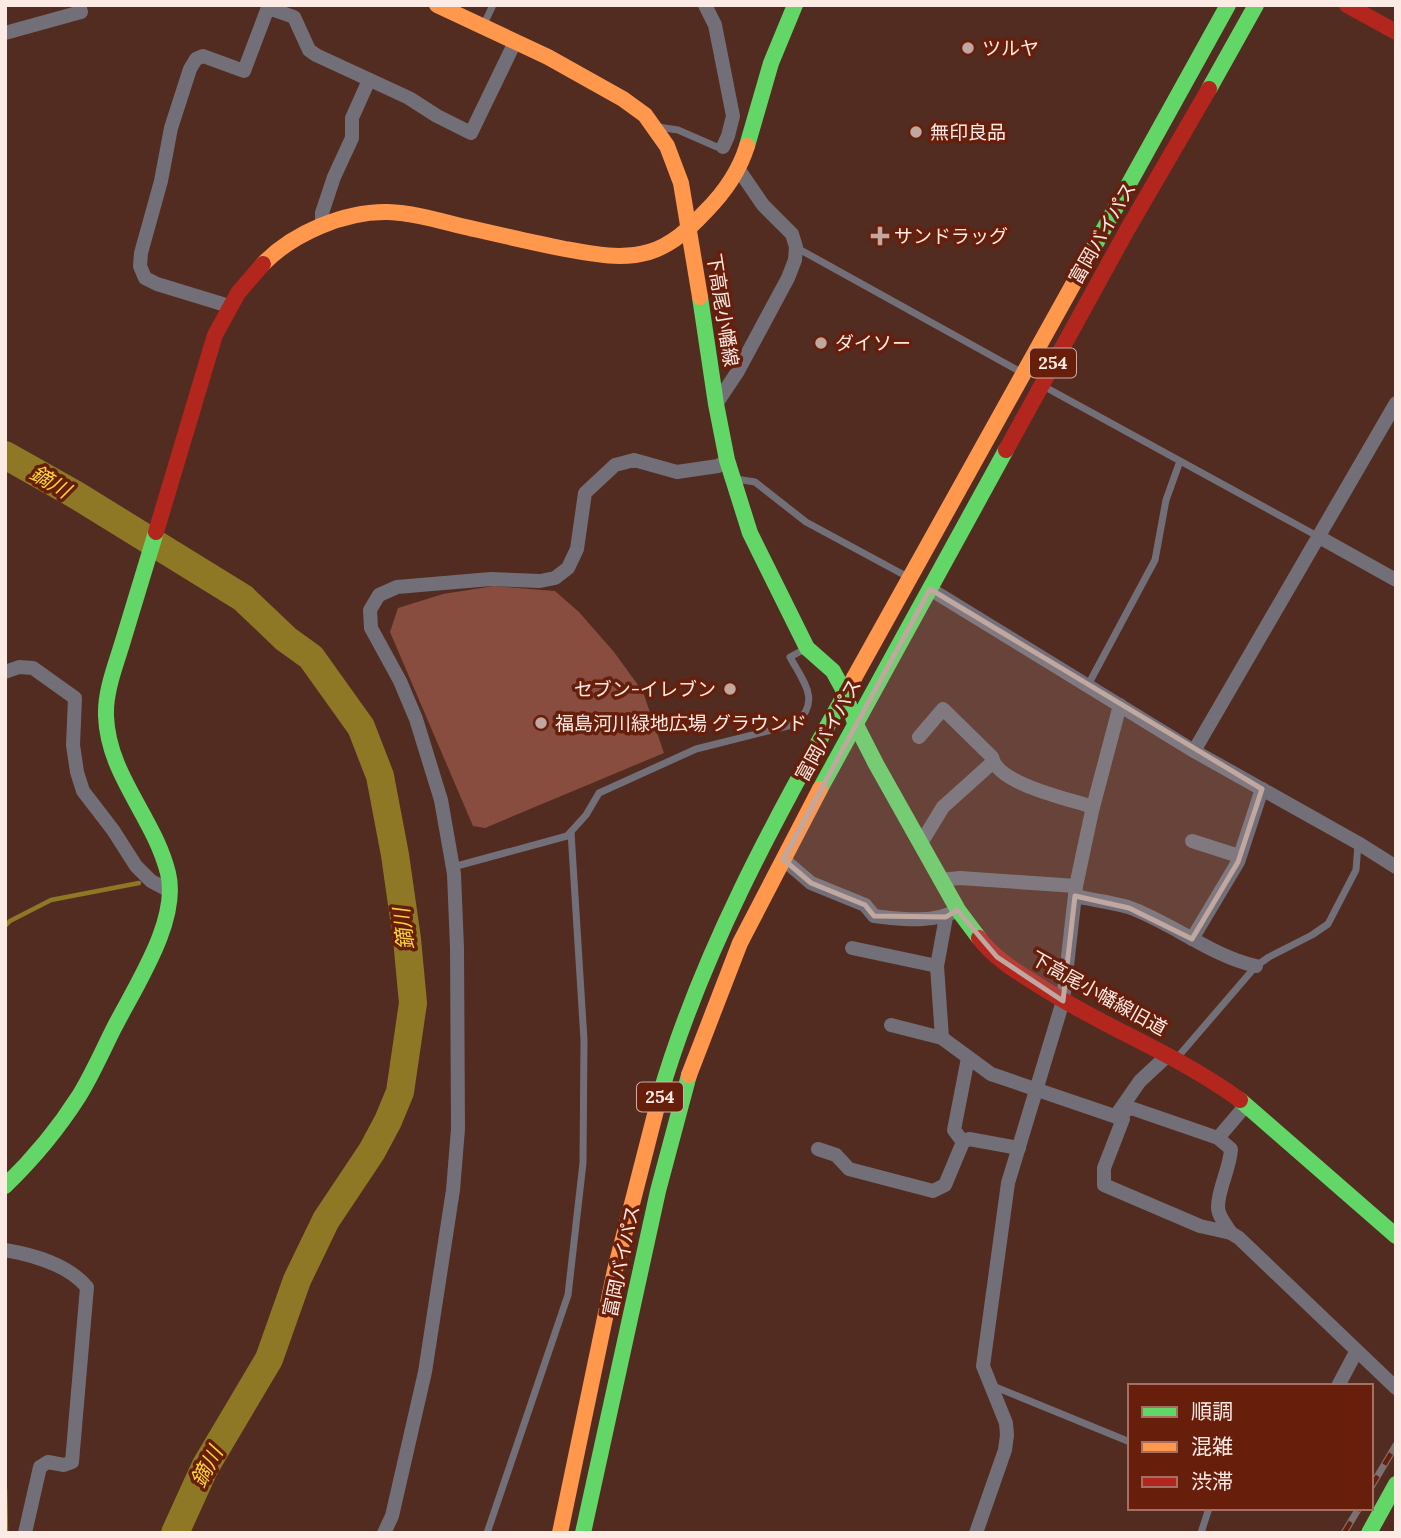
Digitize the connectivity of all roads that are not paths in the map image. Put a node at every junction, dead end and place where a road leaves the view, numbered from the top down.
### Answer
1 (437, 5) edge
2 (493, 5) edge
3 (705, 5) edge
4 (795, 5) edge
5 (1228, 5) edge
6 (1256, 5) edge
7 (1348, 5) edge
8 (269, 7) edge
9 (81, 8) edge
10 (483, 27) junction
11 (1396, 32) edge
12 (5, 33) edge
13 (515, 42) junction
14 (369, 80) junction
15 (731, 107) junction
16 (756, 115) junction
17 (654, 127) junction
18 (723, 147) joint
19 (739, 170) junction
20 (322, 225) junction
21 (688, 227) junction
22 (796, 247) junction
23 (229, 306) junction
24 (1024, 374) junction
25 (1041, 385) junction
26 (1396, 403) edge
27 (716, 404) junction
28 (727, 460) junction
29 (1180, 461) junction
30 (731, 479) junction
31 (1319, 537) junction
32 (911, 578) junction
33 (1396, 580) edge
34 (930, 589) junction
35 (807, 648) junction
36 (5, 672) edge
37 (1088, 685) junction
38 (845, 692) junction
39 (1120, 705) junction
40 (855, 723) junction
41 (919, 737) dead end
42 (1194, 751) junction
43 (993, 762) junction
44 (1262, 789) junction
45 (1093, 807) junction
46 (571, 832) junction
47 (1192, 841) dead end
48 (1358, 843) junction
49 (920, 844) junction
50 (1239, 856) junction
51 (783, 859) junction
52 (453, 867) junction
53 (1396, 867) edge
54 (940, 880) junction
55 (170, 891) junction
56 (1076, 891) junction
57 (952, 913) junction
58 (1192, 939) junction
59 (852, 948) dead end
60 (937, 966) junction
61 (1256, 966) junction
62 (1063, 1001) junction
63 (891, 1025) dead end
64 (942, 1038) junction
65 (1172, 1057) junction
66 (968, 1058) junction
67 (1035, 1090) junction
68 (1246, 1105) junction
69 (1115, 1116) junction
70 (1218, 1138) junction
71 (962, 1142) junction
72 (1019, 1148) junction
73 (818, 1149) dead end
74 (5, 1186) edge
75 (1231, 1233) junction
76 (1396, 1236) edge
77 (5, 1250) edge
78 (1356, 1352) junction
79 (1339, 1384) edge
80 (993, 1386) junction
81 (1396, 1388) edge
82 (1128, 1442) edge
83 (1396, 1484) edge
84 (1208, 1510) edge
85 (25, 1533) edge
86 (384, 1533) edge
87 (487, 1533) edge
88 (560, 1533) edge
89 (583, 1533) edge
90 (976, 1533) edge
91 (1200, 1533) edge
92 (1369, 1533) edge

1 - 10 main road, 下高尾小幡線
2 - 10 lane
3 - 15 street
4 - 16 main road
5 - 24 main road, 富岡バイパス / 254
6 - 25 main road, 富岡バイパス / 254
7 - 11 main road
8 - 14 street
8 - 23 street
9 - 12 street
10 - 13 main road, 下高尾小幡線
13 - 14 street
13 - 17 main road, 下高尾小幡線
14 - 20 street
15 - 16 street
15 - 18 street
16 - 19 main road
17 - 18 lane
17 - 21 main road, 下高尾小幡線
19 - 21 main road
19 - 22 street
20 - 21 main road
20 - 23 main road
21 - 27 main road, 下高尾小幡線
22 - 24 lane
22 - 27 street
23 - 55 main road
24 - 32 main road, 富岡バイパス / 254
25 - 29 lane
25 - 34 main road, 富岡バイパス / 254
26 - 31 street
27 - 28 main road, 下高尾小幡線
28 - 30 main road, 下高尾小幡線
28 - 52 street
29 - 31 lane
29 - 37 lane
30 - 32 lane
30 - 35 main road, 下高尾小幡線
31 - 33 street
31 - 42 street
32 - 38 main road, 富岡バイパス / 254
34 - 37 street
34 - 40 main road, 富岡バイパス / 254
35 - 38 main road, 下高尾小幡線
35 - 46 lane
36 - 55 street
37 - 39 street
38 - 40 main road, 下高尾小幡線
38 - 88 main road, 富岡バイパス / 254
39 - 42 street
39 - 45 street
40 - 49 main road, 下高尾小幡線旧道
40 - 51 main road, 富岡バイパス / 254
41 - 43 street
42 - 44 street
43 - 45 street
43 - 49 street
44 - 48 street
44 - 50 street
45 - 56 street
46 - 52 lane
46 - 87 lane
47 - 50 street
48 - 53 street
48 - 61 lane
49 - 54 main road, 下高尾小幡線旧道
50 - 58 street
51 - 57 street
51 - 89 main road, 富岡バイパス / 254
52 - 86 street
54 - 56 street
54 - 57 main road, 下高尾小幡線旧道
55 - 74 main road
56 - 58 street
56 - 62 street
57 - 60 street
57 - 62 main road, 下高尾小幡線旧道
58 - 61 street
59 - 60 street
60 - 64 street
61 - 65 lane
62 - 65 main road, 下高尾小幡線旧道
62 - 67 street
63 - 64 street
64 - 66 street
65 - 68 main road, 下高尾小幡線旧道
65 - 69 street
66 - 67 street
66 - 71 street
67 - 69 street
67 - 72 street
68 - 70 street
68 - 76 main road, 下高尾小幡線旧道
69 - 70 street
69 - 75 street
70 - 75 street
71 - 72 street
71 - 73 street
72 - 80 street
75 - 78 street
77 - 85 street
78 - 79 street
78 - 81 street
80 - 82 lane
80 - 90 street
83 - 92 main road
84 - 91 lane

